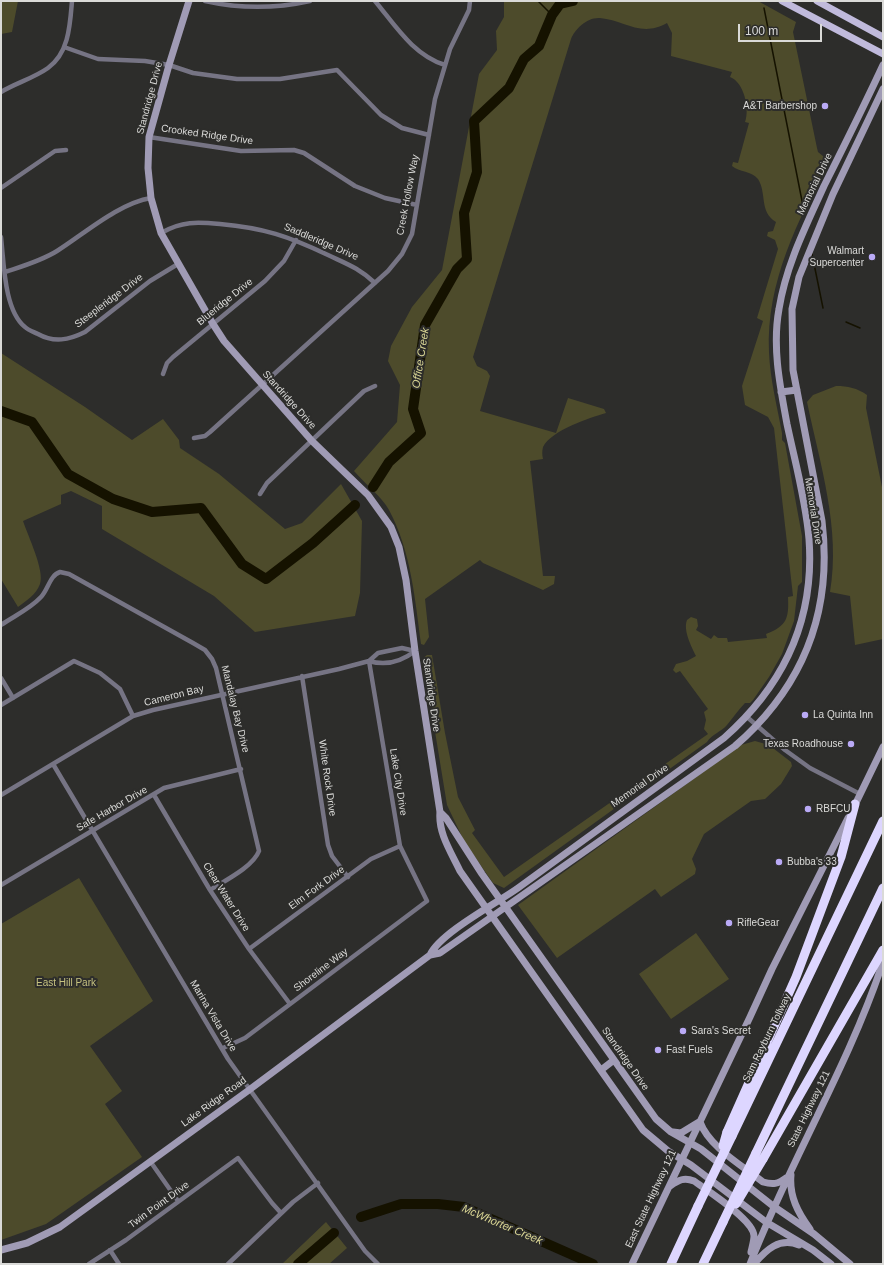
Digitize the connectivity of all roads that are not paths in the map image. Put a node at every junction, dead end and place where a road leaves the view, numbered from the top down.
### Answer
1 (72, 1) edge
2 (190, 1) edge
3 (205, 1) edge
4 (310, 1) edge
5 (375, 1) edge
6 (470, 1) edge
7 (782, 1) edge
8 (817, 1) edge
9 (883, 37) edge
10 (64, 47) junction
11 (883, 54) edge
12 (169, 65) junction
13 (444, 65) junction
14 (883, 65) edge
15 (883, 90) edge
16 (1, 92) edge
17 (429, 135) junction
18 (149, 137) junction
19 (66, 150) dead end
20 (838, 159) junction
21 (848, 164) junction
22 (1, 188) edge
23 (151, 198) junction
24 (417, 205) junction
25 (161, 233) junction
26 (1, 237) edge
27 (296, 240) junction
28 (178, 264) junction
29 (5, 272) junction
30 (375, 283) junction
31 (212, 324) junction
32 (163, 374) dead end
33 (263, 386) junction
34 (375, 386) dead end
35 (797, 390) junction
36 (781, 392) junction
37 (194, 438) dead end
38 (312, 441) junction
39 (260, 494) dead end
40 (1, 624) edge
41 (415, 651) junction
42 (369, 661) junction
43 (302, 676) junction
44 (1, 678) edge
45 (223, 694) junction
46 (13, 698) junction
47 (1, 705) edge
48 (133, 716) junction
49 (747, 717) junction
50 (757, 727) junction
51 (883, 747) edge
52 (53, 764) junction
53 (241, 769) junction
54 (860, 794) junction
55 (1, 795) edge
56 (154, 795) junction
57 (855, 804) junction
58 (440, 812) junction
59 (883, 821) edge
60 (92, 830) junction
61 (400, 846) junction
62 (348, 877) junction
63 (1, 885) edge
64 (883, 888) edge
65 (210, 890) junction
66 (501, 900) junction
67 (427, 901) joint
68 (507, 908) junction
69 (487, 909) junction
70 (493, 917) junction
71 (249, 949) junction
72 (883, 950) edge
73 (430, 955) junction
74 (883, 962) edge
75 (290, 1004) junction
76 (223, 1048) junction
77 (614, 1060) junction
78 (601, 1070) junction
79 (249, 1090) junction
80 (700, 1122) junction
81 (670, 1132) junction
82 (730, 1134) junction
83 (689, 1143) junction
84 (759, 1156) junction
85 (682, 1159) junction
86 (150, 1161) junction
87 (792, 1168) junction
88 (788, 1176) junction
89 (318, 1183) junction
90 (669, 1187) junction
91 (178, 1201) junction
92 (774, 1206) junction
93 (281, 1213) junction
94 (766, 1222) junction
95 (814, 1234) junction
96 (1, 1250) edge
97 (110, 1250) junction
98 (817, 1253) junction
99 (89, 1264) edge
100 (119, 1264) edge
101 (228, 1264) edge
102 (378, 1264) edge
103 (632, 1264) edge
104 (671, 1264) edge
105 (703, 1264) edge
106 (749, 1264) edge
107 (754, 1264) edge
108 (831, 1264) edge
109 (850, 1264) edge

1 - 10 street
2 - 12 street, Standridge Drive
3 - 4 street
5 - 13 street
6 - 13 street, Creek Hollow Way
7 - 11 main road
8 - 9 main road
10 - 12 street
10 - 16 street
12 - 17 street
12 - 18 street, Standridge Drive
13 - 17 street, Creek Hollow Way
14 - 20 street, Memorial Drive
15 - 21 street, Memorial Drive
17 - 24 street, Creek Hollow Way
18 - 23 street, Standridge Drive
18 - 24 street, Crooked Ridge Drive
19 - 22 street
20 - 21 street
20 - 36 street, Memorial Drive
21 - 35 street, Memorial Drive
23 - 25 street, Standridge Drive
23 - 29 street
24 - 30 street, Creek Hollow Way
25 - 27 street, Saddleridge Drive
25 - 28 street, Standridge Drive
26 - 29 street, Steepleridge Drive
27 - 30 street, Saddleridge Drive
27 - 31 street, Blueridge Drive
28 - 29 street, Steepleridge Drive
28 - 31 street, Standridge Drive
30 - 33 street, Creek Hollow Way
31 - 32 street, Blueridge Drive
31 - 33 street, Standridge Drive
33 - 37 street, Creek Hollow Way
33 - 38 street, Standridge Drive
34 - 38 street
35 - 36 street
35 - 50 street, Memorial Drive
36 - 49 street, Memorial Drive
38 - 39 street
38 - 41 street, Standridge Drive
40 - 45 street, Mandalay Bay Drive
41 - 42 street, Cameron Bay
41 - 42 street, Cameron Bay
41 - 58 street, Standridge Drive
42 - 43 street, Cameron Bay
42 - 61 street, Lake City Drive
43 - 45 street, Cameron Bay
43 - 62 street, White Rock Drive
44 - 46 street
45 - 48 street, Cameron Bay
45 - 53 street, Mandalay Bay Drive
46 - 47 street
46 - 48 street
48 - 52 street, Cameron Bay
49 - 50 street
49 - 66 street, Memorial Drive
50 - 54 street
50 - 68 street, Memorial Drive
51 - 54 street
52 - 55 street, Cameron Bay
52 - 60 street, Marina Vista Drive
53 - 56 street, Safe Harbor Drive
53 - 65 street, Mandalay Bay Drive
54 - 57 street
56 - 60 street, Safe Harbor Drive
56 - 65 street, Clear Water Drive
57 - 80 street
57 - 82 highway
58 - 66 street, Standridge Drive
58 - 69 street, Standridge Drive
59 - 82 highway, Sam Rayburn Tollway
60 - 63 street, Safe Harbor Drive
60 - 76 street, Marina Vista Drive
61 - 62 street, Elm Fork Drive
61 - 67 street, Lake City Drive
62 - 71 street, Elm Fork Drive
64 - 84 highway
65 - 71 street, Clear Water Drive
66 - 68 street, Standridge Drive
66 - 69 street, Memorial Drive
67 - 75 street, Shoreline Way
68 - 70 street, Memorial Drive
68 - 77 street, Standridge Drive
69 - 70 street, Standridge Drive
69 - 73 street, Lake Ridge Road
70 - 73 street, Lake Ridge Road
70 - 78 street, Standridge Drive
71 - 75 street, Clear Water Drive
72 - 84 highway
73 - 79 street, Lake Ridge Road
74 - 87 street, State Highway 121
75 - 76 street, Shoreline Way
76 - 79 street, Marina Vista Drive
77 - 78 street
77 - 81 street, Standridge Drive
78 - 85 street, Standridge Drive
79 - 86 street, Lake Ridge Road
79 - 89 street, Marina Vista Drive
80 - 81 street
80 - 83 street
80 - 88 street
81 - 83 street, Standridge Drive
82 - 104 highway, Sam Rayburn Tollway, bridge
83 - 85 street, East State Highway 121
83 - 92 street, Standridge Drive
84 - 105 highway, bridge
85 - 90 street, East State Highway 121
85 - 94 street, Standridge Drive
86 - 91 street
86 - 96 street, Lake Ridge Road
87 - 88 street, State Highway 121
87 - 95 street
88 - 92 street, State Highway 121
89 - 93 street
89 - 102 street, Marina Vista Drive
90 - 103 street, East State Highway 121
90 - 106 street
91 - 93 street, Twin Point Drive
91 - 97 street, Twin Point Drive
92 - 94 street, State Highway 121
92 - 95 street, Standridge Drive
93 - 101 street
94 - 98 street, Standridge Drive
94 - 106 street, State Highway 121
95 - 109 street, Standridge Drive
97 - 99 street, Twin Point Drive
97 - 100 street
98 - 107 street
98 - 108 street, Standridge Drive

